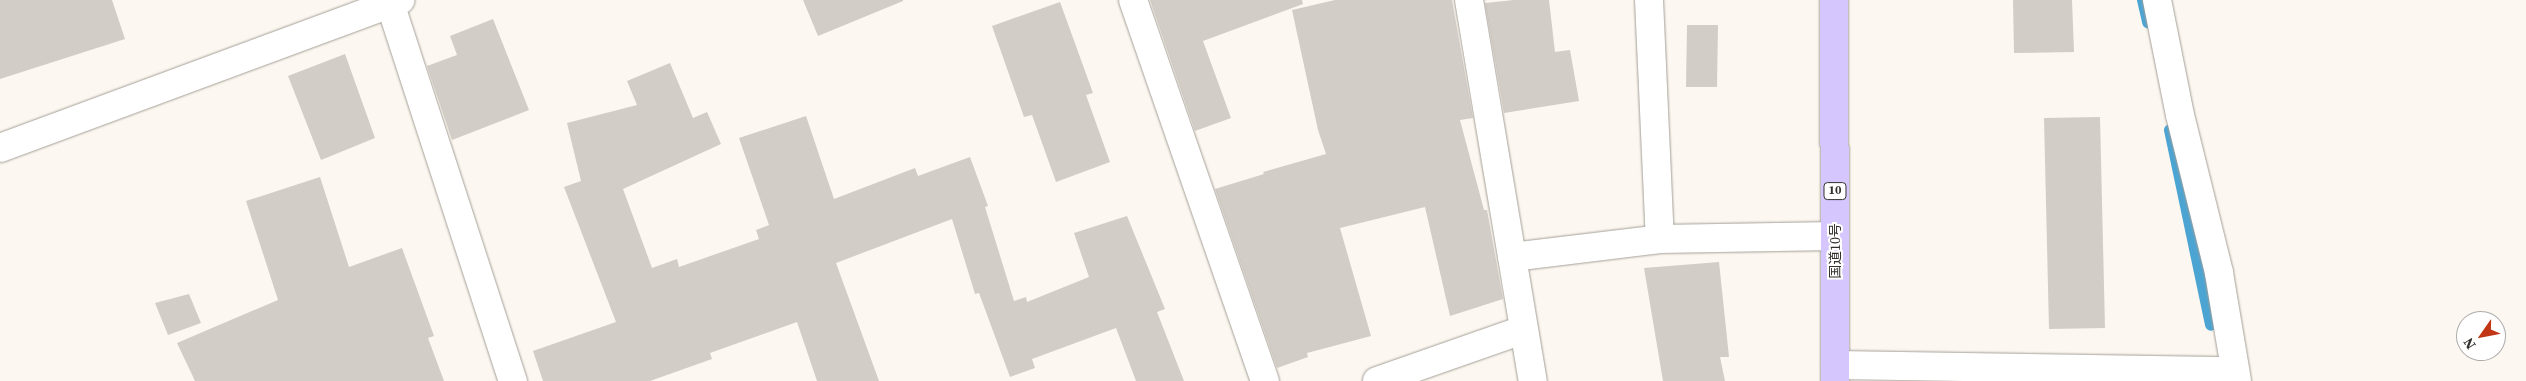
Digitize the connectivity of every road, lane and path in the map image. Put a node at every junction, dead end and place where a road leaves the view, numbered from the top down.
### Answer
1 (1133, 0) edge
2 (1469, 0) edge
3 (1649, 0) edge
4 (1834, 0) edge
5 (2157, 0) edge
6 (393, 1) edge
7 (0, 148) edge
8 (1835, 236) junction
9 (1660, 239) junction
10 (1512, 257) junction
11 (1523, 330) junction
12 (1835, 373) edge
13 (2236, 376) edge
14 (513, 381) edge
15 (1265, 381) edge
16 (1377, 381) edge
17 (1533, 381) edge

1 - 15 street
2 - 10 street
3 - 9 street
4 - 8 highway, 国道10号 / 10
5 - 13 street
6 - 7 street
6 - 14 street
8 - 9 street
8 - 12 highway, 国道10号 / 10
9 - 10 street
10 - 11 street
11 - 16 street
11 - 17 street
12 - 13 street

